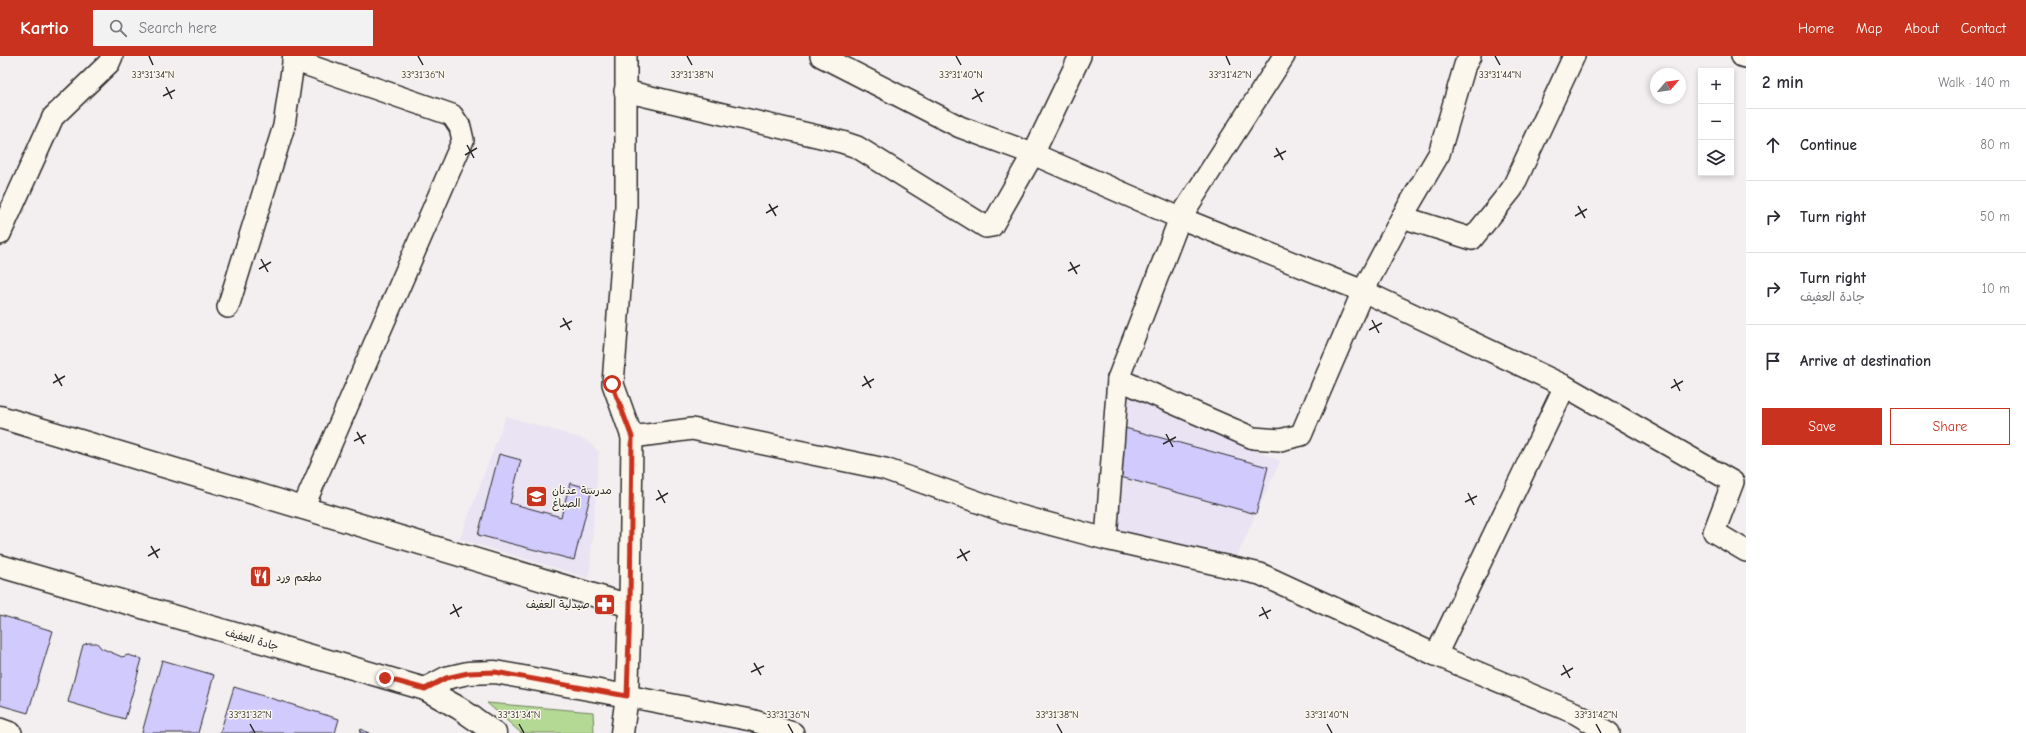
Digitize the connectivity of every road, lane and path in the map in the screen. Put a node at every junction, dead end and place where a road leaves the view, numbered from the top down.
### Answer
1 (112, 56) edge
2 (626, 56) edge
3 (821, 56) edge
4 (1080, 56) edge
5 (1284, 56) edge
6 (1470, 56) edge
7 (1574, 56) edge
8 (1742, 56) edge
9 (1746, 57) edge
10 (294, 58) edge
11 (625, 91) junction
12 (1033, 154) junction
13 (1402, 217) junction
14 (1180, 218) junction
15 (0, 234) edge
16 (1363, 291) junction
17 (228, 307) dead end
18 (1118, 379) junction
19 (1564, 386) junction
20 (0, 417) edge
21 (632, 437) junction
22 (303, 508) junction
23 (1106, 539) junction
24 (1746, 551) edge
25 (0, 566) edge
26 (630, 606) junction
27 (1436, 654) junction
28 (425, 689) junction
29 (627, 696) junction
30 (0, 729) edge
31 (11, 733) edge
32 (495, 733) edge
33 (622, 733) edge
34 (793, 733) edge
35 (1609, 733) edge

1 - 15 street
2 - 11 street
3 - 12 street
4 - 12 street
5 - 14 street
6 - 13 street
7 - 13 street
8 - 9 street
10 - 17 street
10 - 22 street
11 - 12 street
11 - 21 street
12 - 14 street
13 - 16 street
14 - 16 street
14 - 18 street
16 - 18 street
16 - 19 street
18 - 23 street
19 - 24 street
19 - 27 street
20 - 22 main road
21 - 23 street
21 - 26 street
22 - 26 main road
23 - 27 street
25 - 28 main road, جادة العفيف
26 - 29 main road
27 - 35 street
28 - 29 main road
28 - 32 main road, جادة العفيف
29 - 33 main road
29 - 34 street
30 - 31 street

